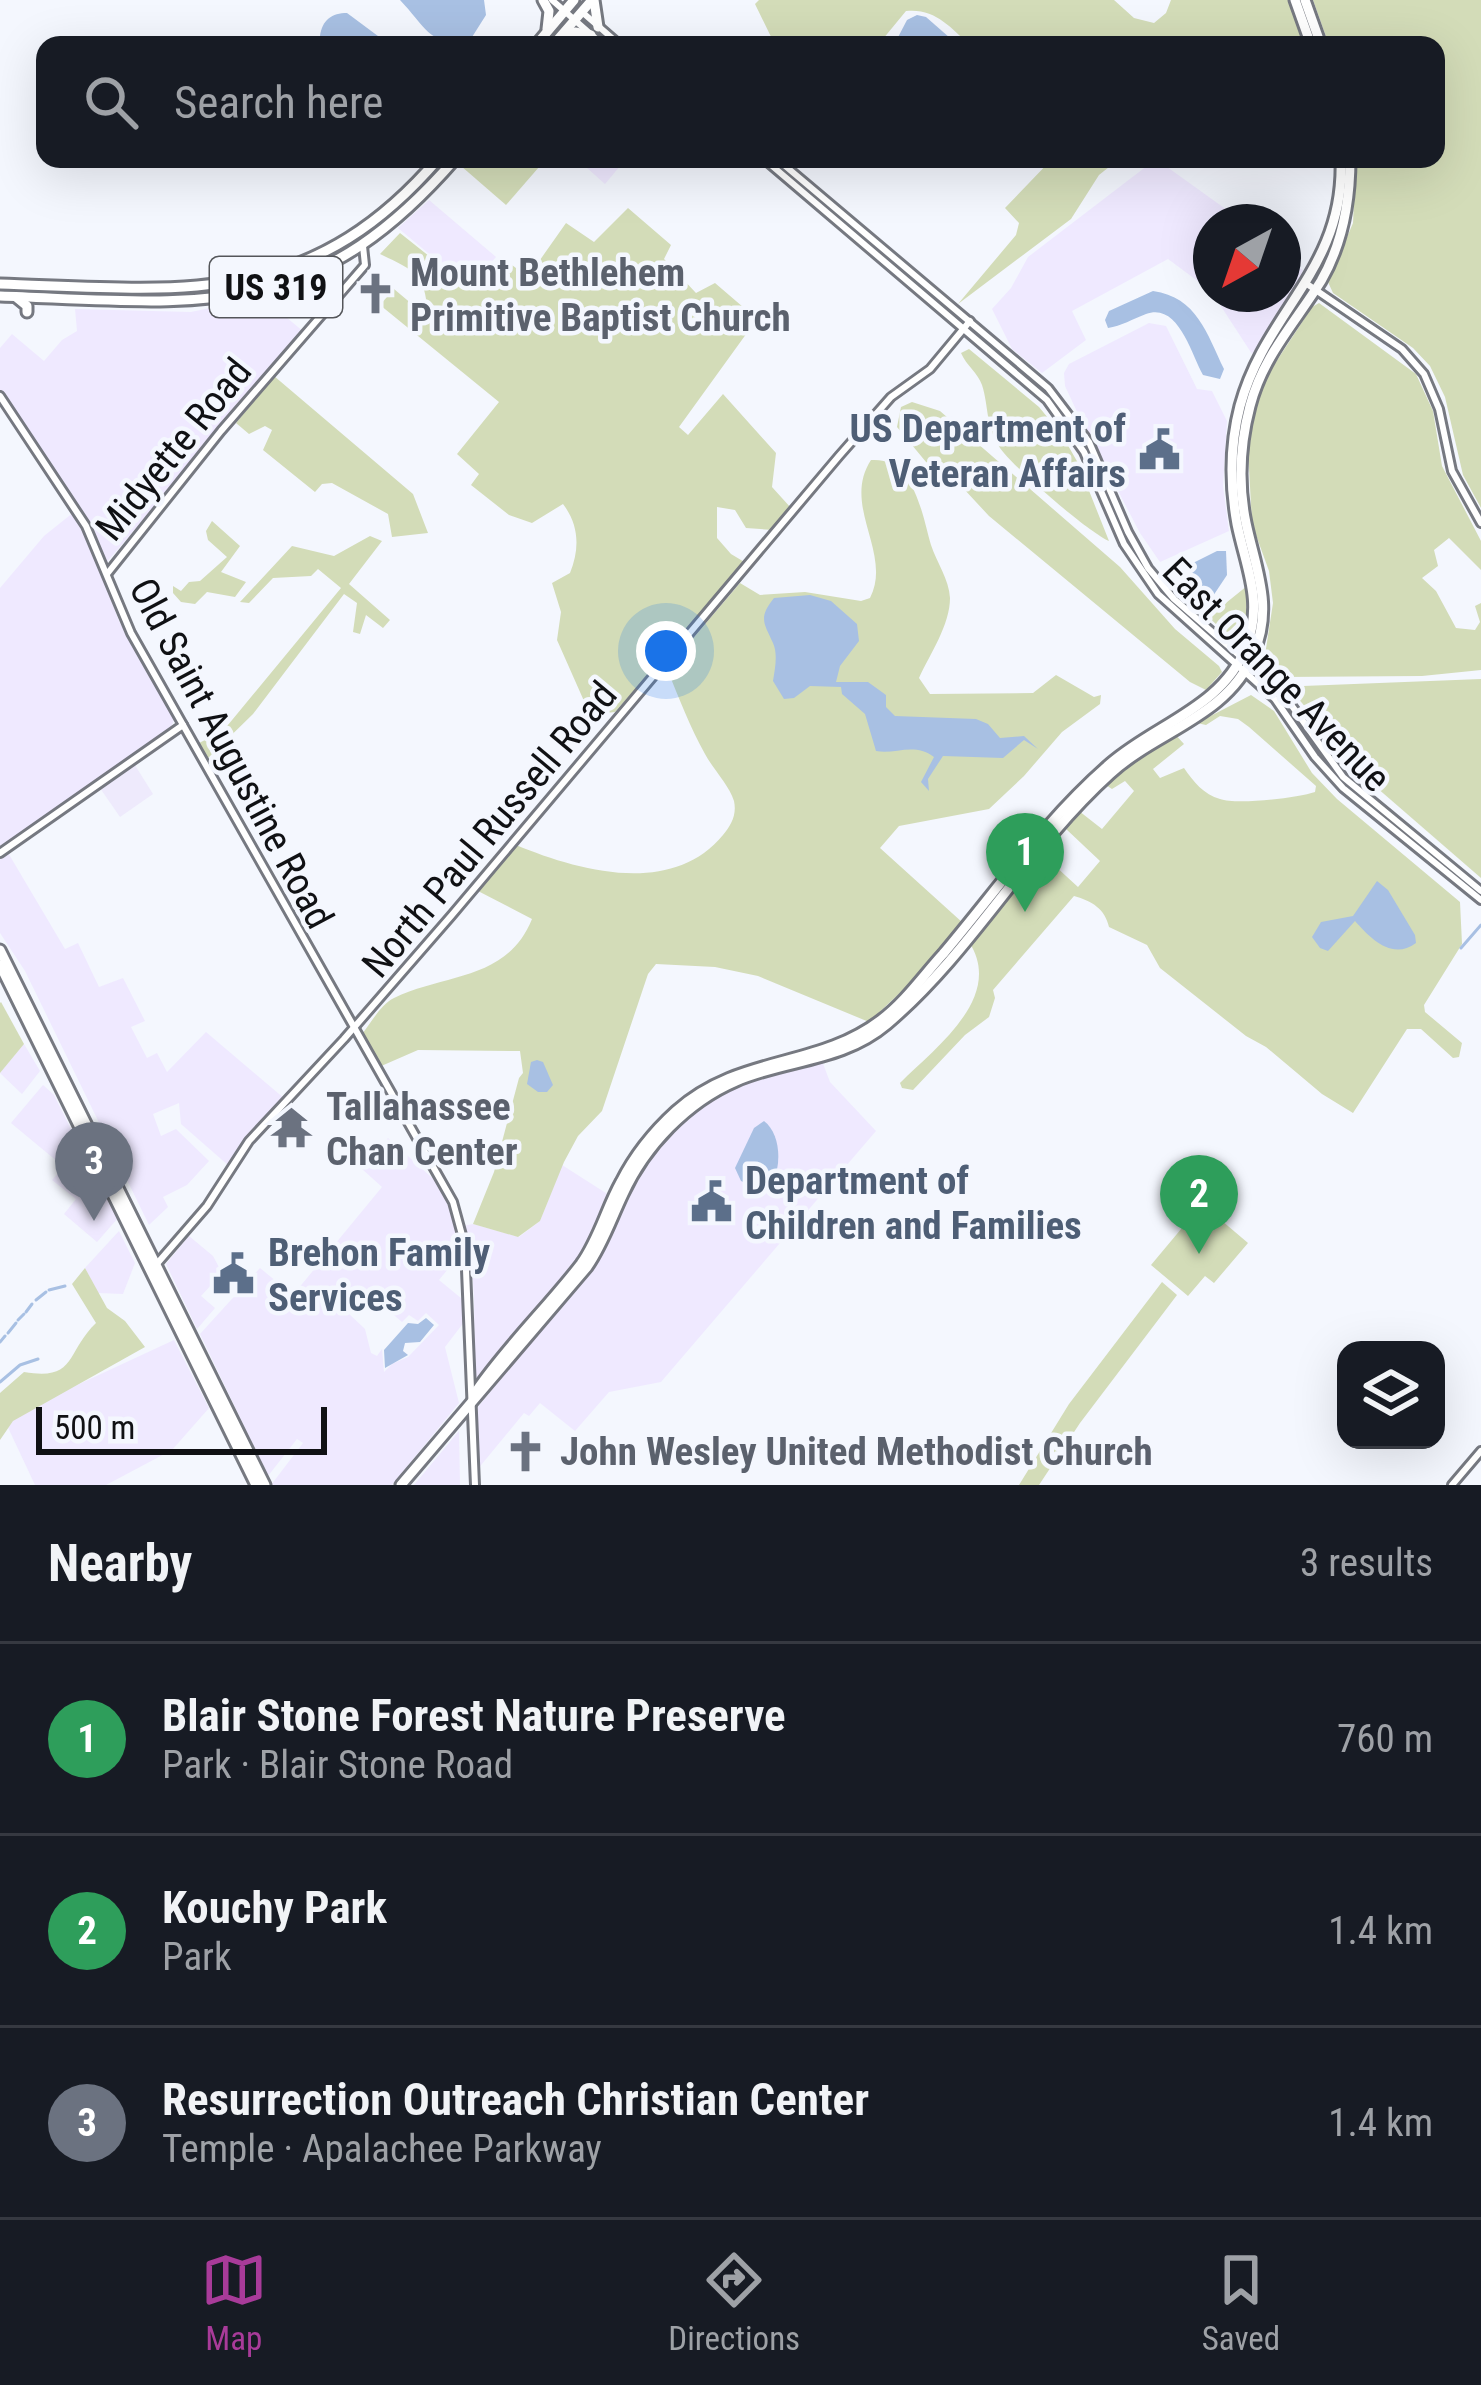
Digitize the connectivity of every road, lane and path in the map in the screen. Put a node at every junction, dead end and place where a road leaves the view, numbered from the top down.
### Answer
1 (548, 0) edge
2 (593, 0) edge
3 (1295, 0) edge
4 (1305, 0) edge
5 (572, 8) edge
6 (594, 31) junction
7 (546, 33) junction
8 (544, 36) edge
9 (558, 36) edge
10 (567, 36) edge
11 (597, 36) edge
12 (603, 36) edge
13 (1308, 36) edge
14 (1318, 36) edge
15 (430, 168) edge
16 (447, 168) edge
17 (776, 168) edge
18 (787, 168) edge
19 (1340, 168) edge
20 (1349, 168) edge
21 (404, 197) junction
22 (838, 216) junction
23 (363, 246) junction
24 (0, 284) edge
25 (1311, 287) junction
26 (0, 296) edge
27 (16, 297) junction
28 (27, 312) dead end
29 (967, 324) junction
30 (0, 396) edge
31 (1095, 465) junction
32 (1481, 524) edge
33 (106, 575) junction
34 (1254, 638) junction
35 (1226, 644) junction
36 (1243, 665) junction
37 (1259, 685) junction
38 (1278, 689) junction
39 (1230, 691) junction
40 (183, 724) junction
41 (1422, 849) junction
42 (0, 853) edge
43 (1481, 896) edge
44 (0, 950) edge
45 (0, 965) edge
46 (353, 1029) junction
47 (814, 1058) junction
48 (91, 1142) junction
49 (153, 1267) junction
50 (186, 1342) junction
51 (199, 1352) junction
52 (472, 1400) junction
53 (222, 1408) junction
54 (1481, 1451) edge
55 (260, 1485) edge
56 (401, 1485) edge
57 (475, 1485) edge
58 (1452, 1485) edge

1 - 5 street
1 - 7 main road
2 - 5 main road
2 - 6 main road
3 - 13 main road
4 - 14 main road
5 - 6 street
5 - 7 main road
5 - 9 main road
6 - 10 main road
6 - 11 street
6 - 12 street
7 - 8 main road
15 - 21 main road, US 319
16 - 23 main road, US 319
17 - 22 street, East Orange Avenue
18 - 22 street, East Orange Avenue
19 - 25 main road
20 - 25 main road
21 - 23 main road
21 - 24 main road, US 319
22 - 29 street, East Orange Avenue
23 - 27 main road, US 319
23 - 33 street, Midyette Road
25 - 32 street
25 - 34 main road
26 - 27 main road, US 319
27 - 28 main road
29 - 31 street, East Orange Avenue
29 - 46 street, North Paul Russell Road
30 - 33 street, Old Saint Augustine Road
31 - 35 street, East Orange Avenue
31 - 36 street, East Orange Avenue
33 - 40 street, Old Saint Augustine Road
34 - 35 street
34 - 36 main road
34 - 38 street
35 - 36 street, East Orange Avenue
36 - 37 street, East Orange Avenue
36 - 38 street, East Orange Avenue
36 - 39 main road
36 - 47 main road
37 - 39 street
37 - 41 street, East Orange Avenue
38 - 41 street, East Orange Avenue
39 - 47 main road
40 - 42 street
40 - 46 street, Old Saint Augustine Road
41 - 43 street, East Orange Avenue
44 - 48 main road
45 - 48 main road
46 - 49 street, North Paul Russell Road
46 - 52 street, Old Saint Augustine Road
47 - 52 main road
48 - 49 main road
49 - 50 main road
49 - 51 main road
50 - 51 main road
50 - 53 main road
51 - 53 main road
52 - 56 main road
52 - 57 street, Old Saint Augustine Road
53 - 55 main road
54 - 58 street

